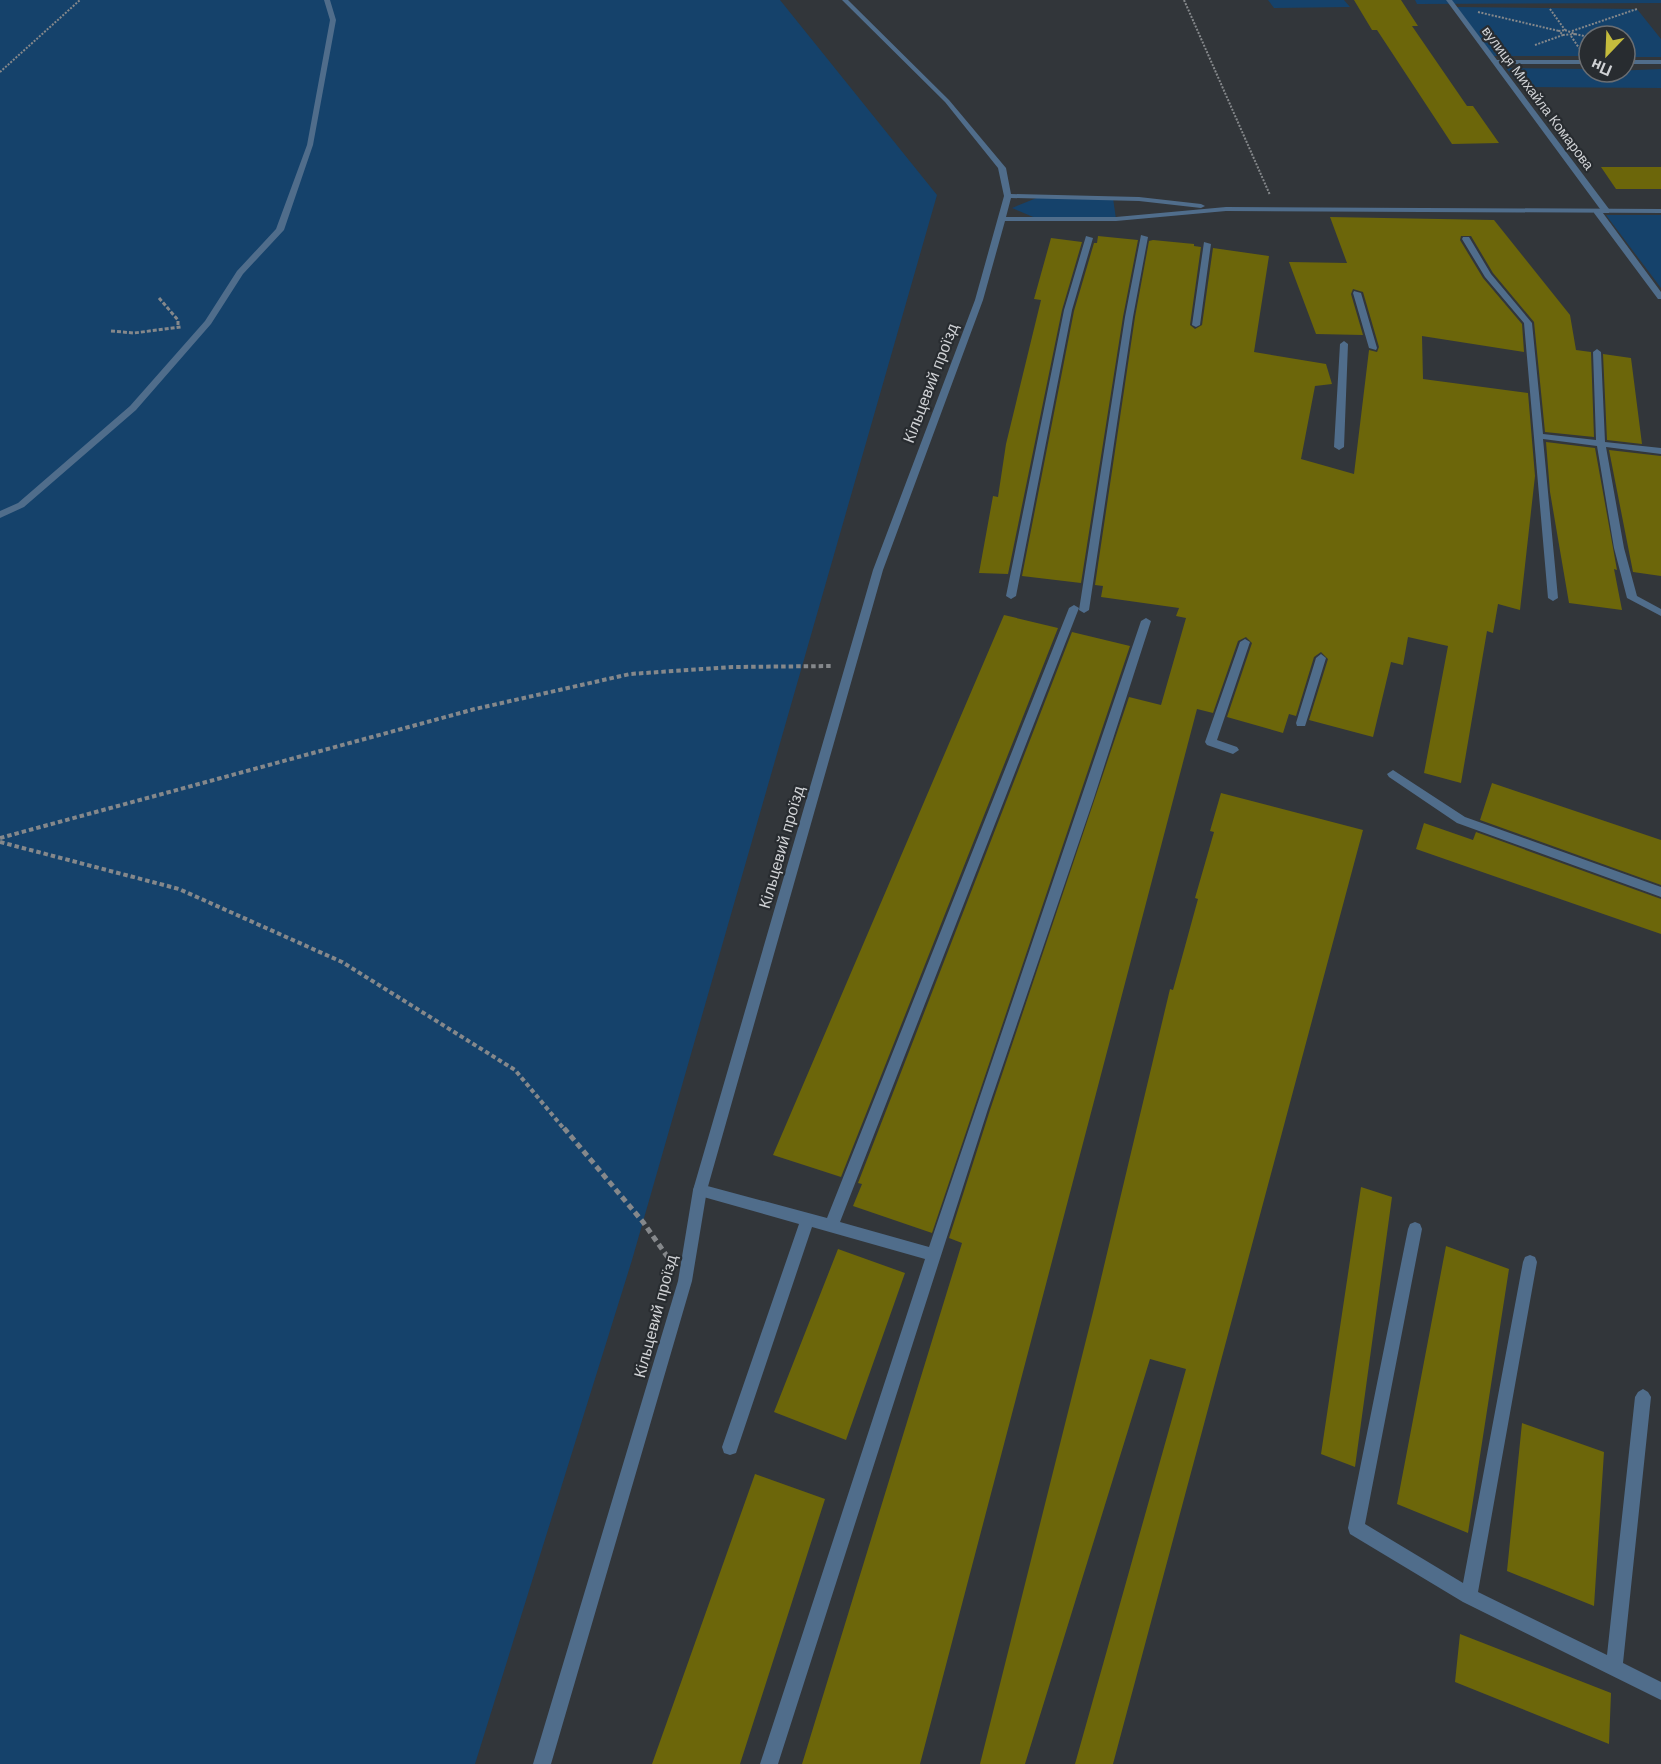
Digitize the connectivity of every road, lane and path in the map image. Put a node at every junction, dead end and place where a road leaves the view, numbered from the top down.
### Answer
1 (80, 0) edge
2 (327, 0) edge
3 (845, 0) edge
4 (1184, 0) edge
5 (1449, 0) edge
6 (1454, 7) junction
7 (1550, 9) dead end
8 (1637, 9) dead end
9 (1565, 30) junction
10 (1559, 31) junction
11 (1572, 31) junction
12 (1575, 34) joint
13 (1494, 62) junction
14 (1577, 62) edge
15 (1637, 62) edge
16 (1661, 62) edge
17 (0, 72) edge
18 (1008, 196) junction
19 (1226, 209) junction
20 (1277, 210) junction
21 (1597, 211) junction
22 (1606, 211) junction
23 (1661, 211) edge
24 (1002, 219) junction
25 (1144, 237) dead end
26 (1089, 238) dead end
27 (1466, 238) dead end
28 (1207, 244) dead end
29 (1357, 293) dead end
30 (1661, 297) edge
31 (159, 298) dead end
32 (1196, 325) dead end
33 (178, 327) junction
34 (202, 329) junction
35 (111, 331) dead end
36 (1344, 344) dead end
37 (1373, 348) dead end
38 (1597, 352) dead end
39 (1537, 436) junction
40 (1601, 444) junction
41 (1339, 447) dead end
42 (1661, 451) edge
43 (0, 515) edge
44 (1011, 596) dead end
45 (1553, 598) dead end
46 (1661, 613) edge
47 (1146, 621) dead end
48 (1245, 642) dead end
49 (1321, 658) dead end
50 (834, 666) dead end
51 (1301, 723) dead end
52 (1233, 750) dead end
53 (1393, 774) dead end
54 (0, 840) edge
55 (1661, 891) edge
56 (700, 1190) junction
57 (808, 1219) junction
58 (831, 1226) junction
59 (1415, 1229) dead end
60 (934, 1255) junction
61 (1530, 1262) dead end
62 (685, 1281) junction
63 (1643, 1396) dead end
64 (730, 1447) dead end
65 (1469, 1596) junction
66 (1614, 1667) junction
67 (1661, 1691) edge
68 (542, 1764) edge
69 (768, 1764) edge

1 - 17 path
2 - 34 street
3 - 18 street, Кільцевий проїзд
4 - 20 path
5 - 6 street, вулиця Михайла Комарова
6 - 10 path
6 - 13 street, вулиця Михайла Комарова
7 - 9 path
8 - 11 path
9 - 10 path
9 - 11 path
10 - 12 path
11 - 12 path
13 - 14 street
13 - 22 street, вулиця Михайла Комарова
15 - 16 street
18 - 19 street
18 - 24 street, Кільцевий проїзд
19 - 20 street
19 - 24 street
20 - 21 street
21 - 22 street
21 - 30 street
22 - 23 street
24 - 56 street, Кільцевий проїзд
25 - 58 street
26 - 44 street
27 - 39 street
28 - 32 street
29 - 37 street
31 - 33 path
33 - 34 path
33 - 35 path
34 - 43 street
36 - 41 street
38 - 40 street
39 - 40 street
39 - 45 street
40 - 42 street
40 - 46 street
47 - 60 street
48 - 52 street
49 - 51 street
50 - 54 path
53 - 55 street
54 - 62 path
56 - 57 street
56 - 62 street, Кільцевий проїзд
57 - 58 street
57 - 64 street
58 - 60 street
59 - 65 street
60 - 69 street
61 - 65 street
62 - 68 street, Кільцевий проїзд
63 - 66 street
65 - 66 street
66 - 67 street

